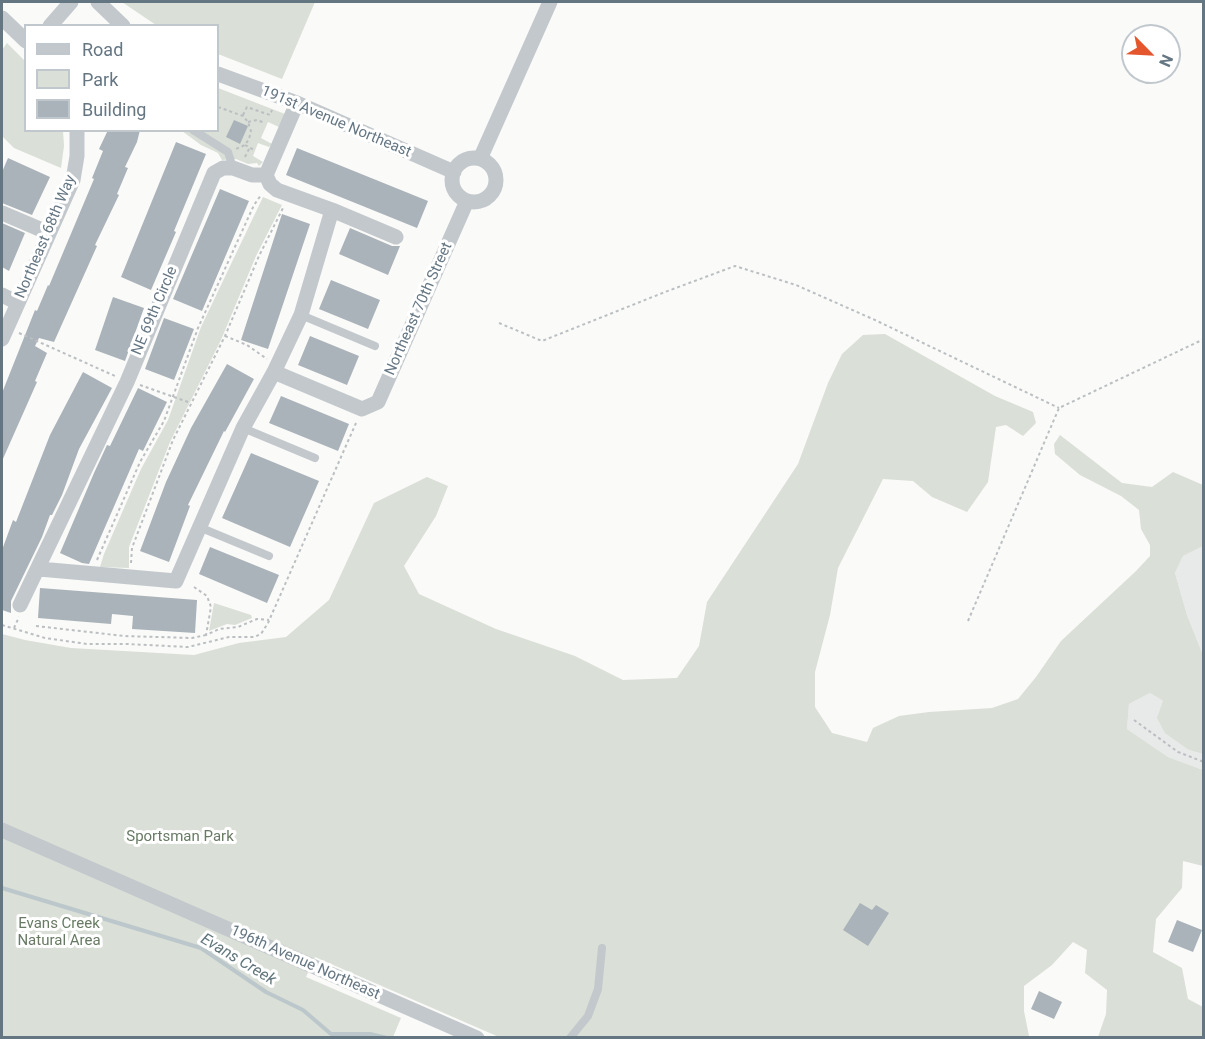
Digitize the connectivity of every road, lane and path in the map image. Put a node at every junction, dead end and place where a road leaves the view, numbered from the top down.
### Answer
1 (71, 2) edge
2 (98, 2) edge
3 (550, 2) edge
4 (2, 18) edge
5 (52, 24) edge
6 (121, 24) edge
7 (24, 39) edge
8 (219, 74) edge
9 (297, 103) junction
10 (219, 107) edge
11 (273, 107) dead end
12 (243, 116) junction
13 (248, 122) junction
14 (265, 123) dead end
15 (77, 132) edge
16 (195, 132) edge
17 (245, 145) junction
18 (223, 148) junction
19 (254, 150) dead end
20 (480, 159) junction
21 (233, 168) junction
22 (454, 172) junction
23 (266, 175) junction
24 (261, 195) dead end
25 (289, 195) junction
26 (467, 201) junction
27 (332, 210) junction
28 (2, 213) edge
29 (49, 233) junction
30 (396, 237) dead end
31 (2, 295) edge
32 (18, 303) junction
33 (301, 315) junction
34 (499, 322) dead end
35 (19, 333) dead end
36 (225, 336) junction
37 (2, 339) edge
38 (1203, 339) edge
39 (375, 346) dead end
40 (276, 367) junction
41 (127, 382) junction
42 (172, 396) junction
43 (192, 403) junction
44 (1059, 408) junction
45 (360, 413) junction
46 (243, 428) junction
47 (315, 458) dead end
48 (199, 527) junction
49 (269, 556) dead end
50 (39, 569) junction
51 (92, 574) junction
52 (130, 578) junction
53 (195, 587) dead end
54 (20, 605) dead end
55 (269, 620) junction
56 (968, 621) dead end
57 (2, 626) edge
58 (36, 626) dead end
59 (206, 635) junction
60 (1134, 720) dead end
61 (1203, 762) edge
62 (2, 830) edge
63 (602, 948) dead end
64 (477, 1038) edge
65 (570, 1038) edge

1 - 5 street
2 - 6 street
3 - 20 street
4 - 7 street
8 - 9 street, 191st Avenue Northeast
9 - 22 street, 191st Avenue Northeast
9 - 23 street
10 - 12 path
11 - 12 path
12 - 13 path
13 - 14 path
13 - 17 path
15 - 29 street, Northeast 68th Way
16 - 18 lane
17 - 18 path
17 - 19 path
18 - 21 lane
20 - 22 street
20 - 26 street
21 - 23 street
21 - 41 street, NE 69th Circle
22 - 26 street
23 - 25 street
24 - 42 path
25 - 27 street
25 - 36 path
26 - 45 street, Northeast 70th Street
27 - 30 street
27 - 33 street
28 - 29 street
29 - 32 street, Northeast 68th Way
31 - 32 street
32 - 37 street, Northeast 68th Way
33 - 39 lane
33 - 40 street
34 - 44 path
35 - 41 path
36 - 40 path
36 - 43 path
38 - 44 path
40 - 45 street
40 - 46 street
41 - 42 path
41 - 50 street, NE 69th Circle
42 - 43 path
42 - 51 path
43 - 52 path
44 - 56 path
45 - 55 path
46 - 47 lane
46 - 48 street
48 - 49 lane
48 - 52 street
50 - 51 street
50 - 54 street, NE 69th Circle
51 - 52 street
53 - 59 path
55 - 57 path
55 - 59 path
58 - 59 path
60 - 61 path
62 - 64 street, 196th Avenue Northeast
63 - 65 lane

